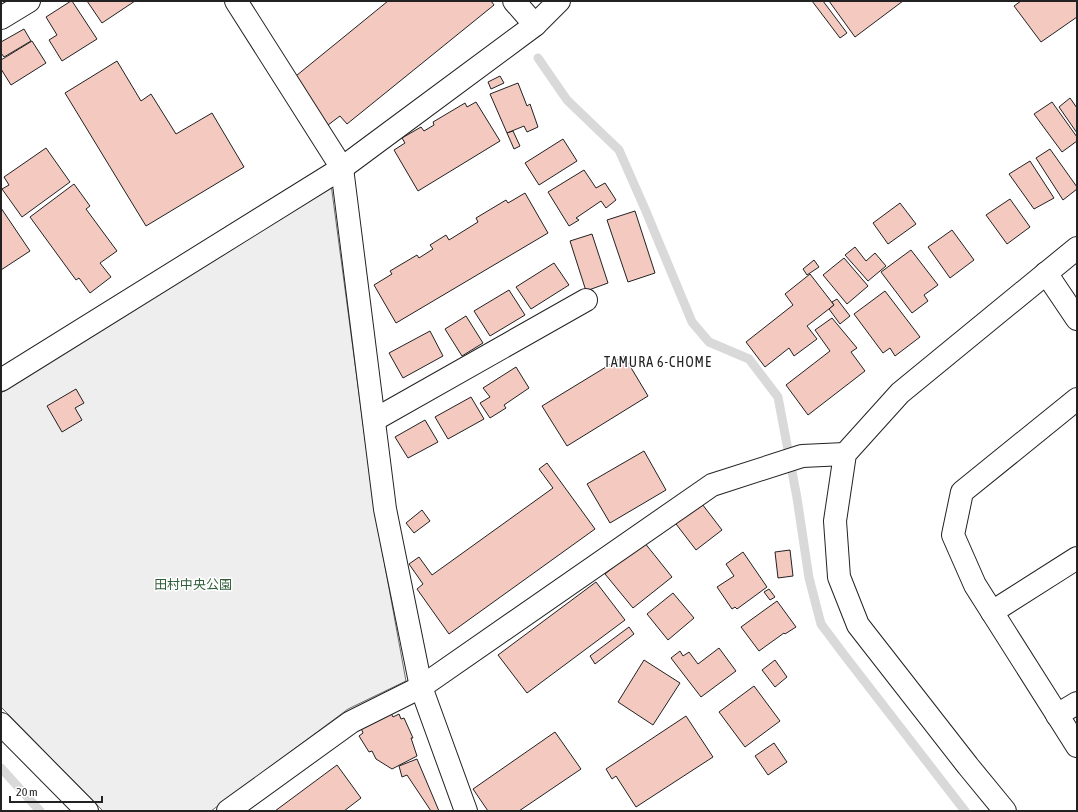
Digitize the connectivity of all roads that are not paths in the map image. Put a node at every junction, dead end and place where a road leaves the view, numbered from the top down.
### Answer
1 (28, 1) edge
2 (236, 1) edge
3 (514, 1) edge
4 (559, 1) edge
5 (1, 18) edge
6 (535, 25) junction
7 (342, 168) junction
8 (1077, 248) edge
9 (1046, 273) junction
10 (586, 300) dead end
11 (1077, 319) edge
12 (1, 380) edge
13 (1077, 398) edge
14 (374, 420) junction
15 (846, 454) junction
16 (1077, 558) edge
17 (992, 612) junction
18 (421, 687) junction
19 (1077, 703) edge
20 (1057, 715) junction
21 (1, 724) edge
22 (1077, 746) edge
23 (87, 811) edge
24 (228, 811) edge
25 (466, 811) edge
26 (1005, 811) edge

1 - 5 street
2 - 7 street
3 - 6 street
4 - 6 street
6 - 7 street
7 - 12 street
7 - 14 street
8 - 9 street
9 - 11 street
9 - 15 street
10 - 14 street
13 - 17 street
14 - 18 street
15 - 18 street
15 - 26 street
16 - 17 street
17 - 20 street
18 - 24 street
18 - 25 street
19 - 20 street
20 - 22 street
21 - 23 street

